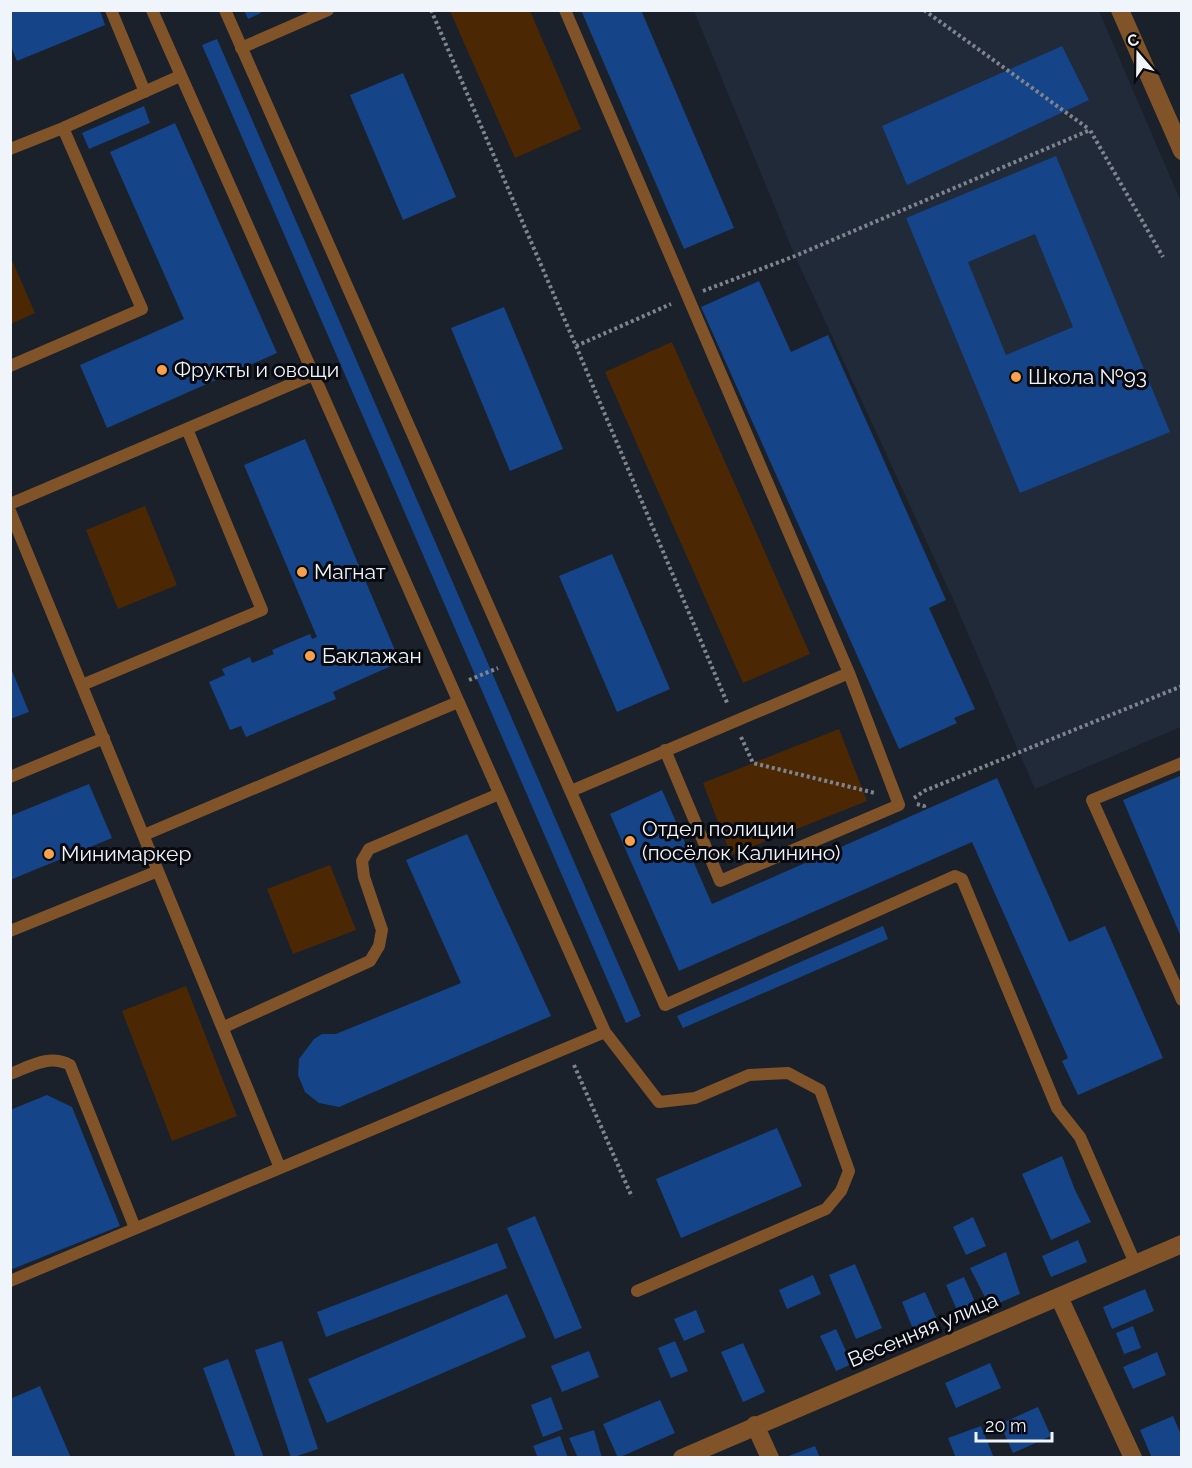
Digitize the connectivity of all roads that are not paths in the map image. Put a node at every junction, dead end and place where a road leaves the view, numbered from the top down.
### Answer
1 (111, 10) edge
2 (152, 10) edge
3 (225, 10) edge
4 (292, 10) edge
5 (328, 10) edge
6 (565, 10) edge
7 (1120, 10) edge
8 (298, 24) junction
9 (241, 48) junction
10 (180, 76) junction
11 (145, 92) junction
12 (63, 128) junction
13 (12, 144) edge
14 (1182, 151) edge
15 (10, 366) edge
16 (313, 375) junction
17 (187, 429) junction
18 (10, 504) edge
19 (10, 511) edge
20 (849, 673) junction
21 (82, 685) junction
22 (458, 702) junction
23 (104, 738) junction
24 (665, 750) junction
25 (1182, 763) edge
26 (10, 777) edge
27 (571, 791) junction
28 (499, 794) junction
29 (144, 835) junction
30 (158, 871) junction
31 (10, 931) edge
32 (1182, 1000) edge
33 (224, 1027) junction
34 (605, 1032) junction
35 (10, 1074) edge
36 (280, 1168) junction
37 (135, 1228) junction
38 (1182, 1244) edge
39 (1136, 1263) junction
40 (10, 1281) edge
41 (637, 1291) dead end
42 (1059, 1297) junction
43 (755, 1425) junction
44 (682, 1458) edge
45 (770, 1458) edge
46 (1132, 1458) edge

1 - 11 lane
2 - 10 lane
3 - 9 lane
4 - 8 lane
5 - 8 lane
6 - 20 lane
7 - 14 street
8 - 9 lane
9 - 27 lane
10 - 11 lane
10 - 16 lane
11 - 12 lane
12 - 13 lane
12 - 15 lane
16 - 17 lane
16 - 22 lane
17 - 18 lane
17 - 21 lane
19 - 21 lane
20 - 24 lane
20 - 24 lane
21 - 23 lane
22 - 28 lane
22 - 29 lane
23 - 26 lane
23 - 29 lane
24 - 27 lane
25 - 32 lane
27 - 39 lane
28 - 33 lane
28 - 34 lane
29 - 30 lane
30 - 31 lane
30 - 33 lane
33 - 36 lane
34 - 36 lane
34 - 41 lane
35 - 37 lane
36 - 37 lane
37 - 40 lane
38 - 39 street, Весенняя улица
39 - 42 street, Весенняя улица
42 - 43 street, Весенняя улица
42 - 46 street
43 - 44 street, Весенняя улица
43 - 45 street

